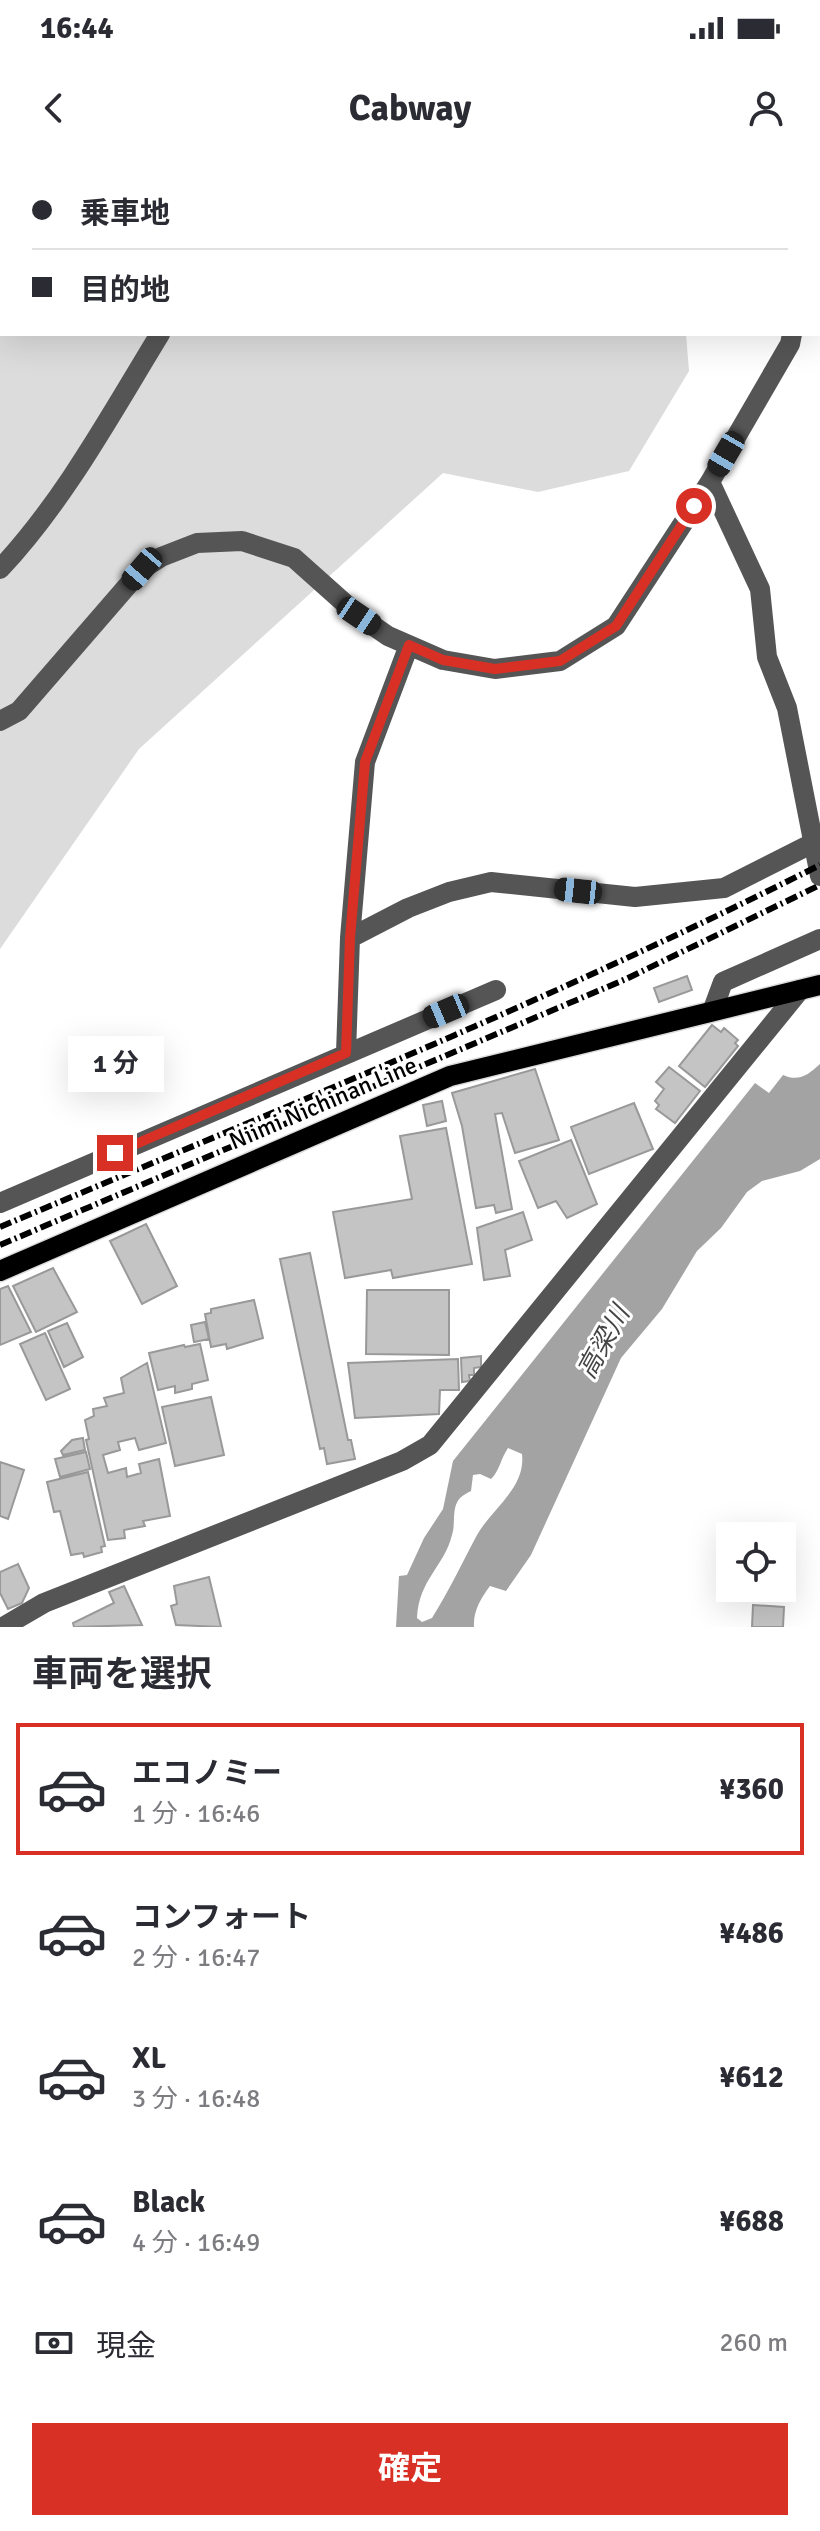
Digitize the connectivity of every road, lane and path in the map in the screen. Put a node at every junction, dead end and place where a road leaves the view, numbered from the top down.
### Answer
1 (159, 336) edge
2 (792, 336) edge
3 (710, 482) junction
4 (0, 569) edge
5 (409, 645) junction
6 (0, 721) edge
7 (815, 842) junction
8 (820, 876) edge
9 (350, 938) junction
10 (820, 939) edge
11 (810, 988) edge
12 (496, 990) dead end
13 (713, 1009) junction
14 (346, 1053) junction
15 (0, 1203) edge
16 (0, 1271) edge
17 (3, 1627) edge

1 - 4 street
2 - 3 street
3 - 5 street
3 - 7 street
5 - 6 street
5 - 9 street
7 - 8 street
7 - 9 street
9 - 14 street
10 - 13 street
11 - 13 main road, Niimi Nichinan Line
11 - 17 street
12 - 14 street
13 - 16 main road, Niimi Nichinan Line
14 - 15 street

